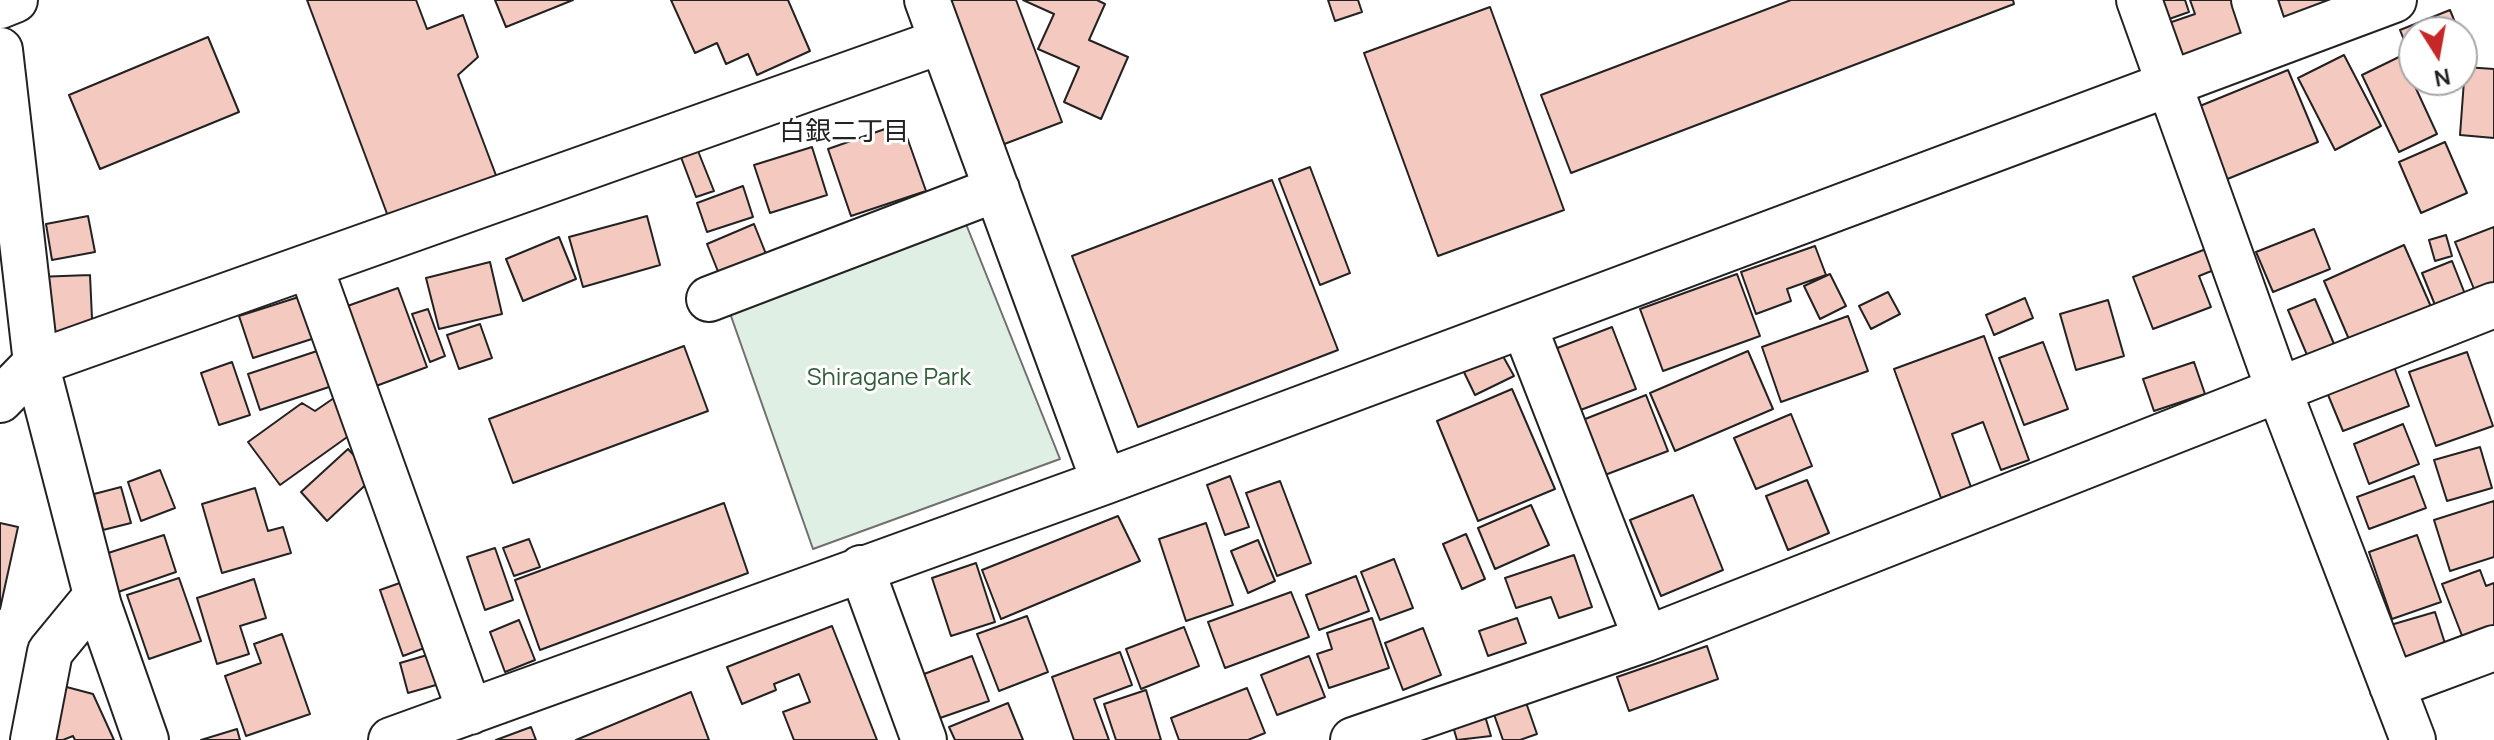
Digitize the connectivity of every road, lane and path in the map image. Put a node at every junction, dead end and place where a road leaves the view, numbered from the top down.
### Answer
1 (15, 0) edge
2 (927, 0) edge
3 (2139, 0) edge
4 (2254, 0) edge
5 (2394, 0) edge
6 (0, 6) edge
7 (942, 41) junction
8 (2269, 45) junction
9 (0, 57) edge
10 (2171, 84) junction
11 (997, 189) junction
12 (310, 266) junction
13 (709, 299) dead end
14 (2494, 305) edge
15 (1524, 326) junction
16 (36, 363) junction
17 (2278, 388) junction
18 (0, 400) edge
19 (1104, 482) junction
20 (861, 568) junction
21 (96, 596) junction
22 (1646, 639) junction
23 (2494, 648) edge
24 (2392, 686) junction
25 (470, 712) junction
26 (33, 740) edge
27 (146, 740) edge
28 (391, 740) edge
29 (924, 740) edge
30 (1353, 740) edge
31 (2413, 740) edge

1 - 6 street
2 - 7 street
3 - 10 street
4 - 8 street
5 - 8 street
7 - 11 street
7 - 12 street
8 - 10 street
9 - 16 street
10 - 15 street
10 - 17 street
11 - 13 street
11 - 19 street
12 - 16 street
12 - 25 street
14 - 17 street
15 - 19 street
15 - 22 street
16 - 18 street
16 - 21 street
17 - 22 street
17 - 24 street
19 - 20 street
20 - 25 street
20 - 29 street
21 - 26 street
21 - 27 street
22 - 30 street
23 - 24 street
24 - 31 street
25 - 28 street

